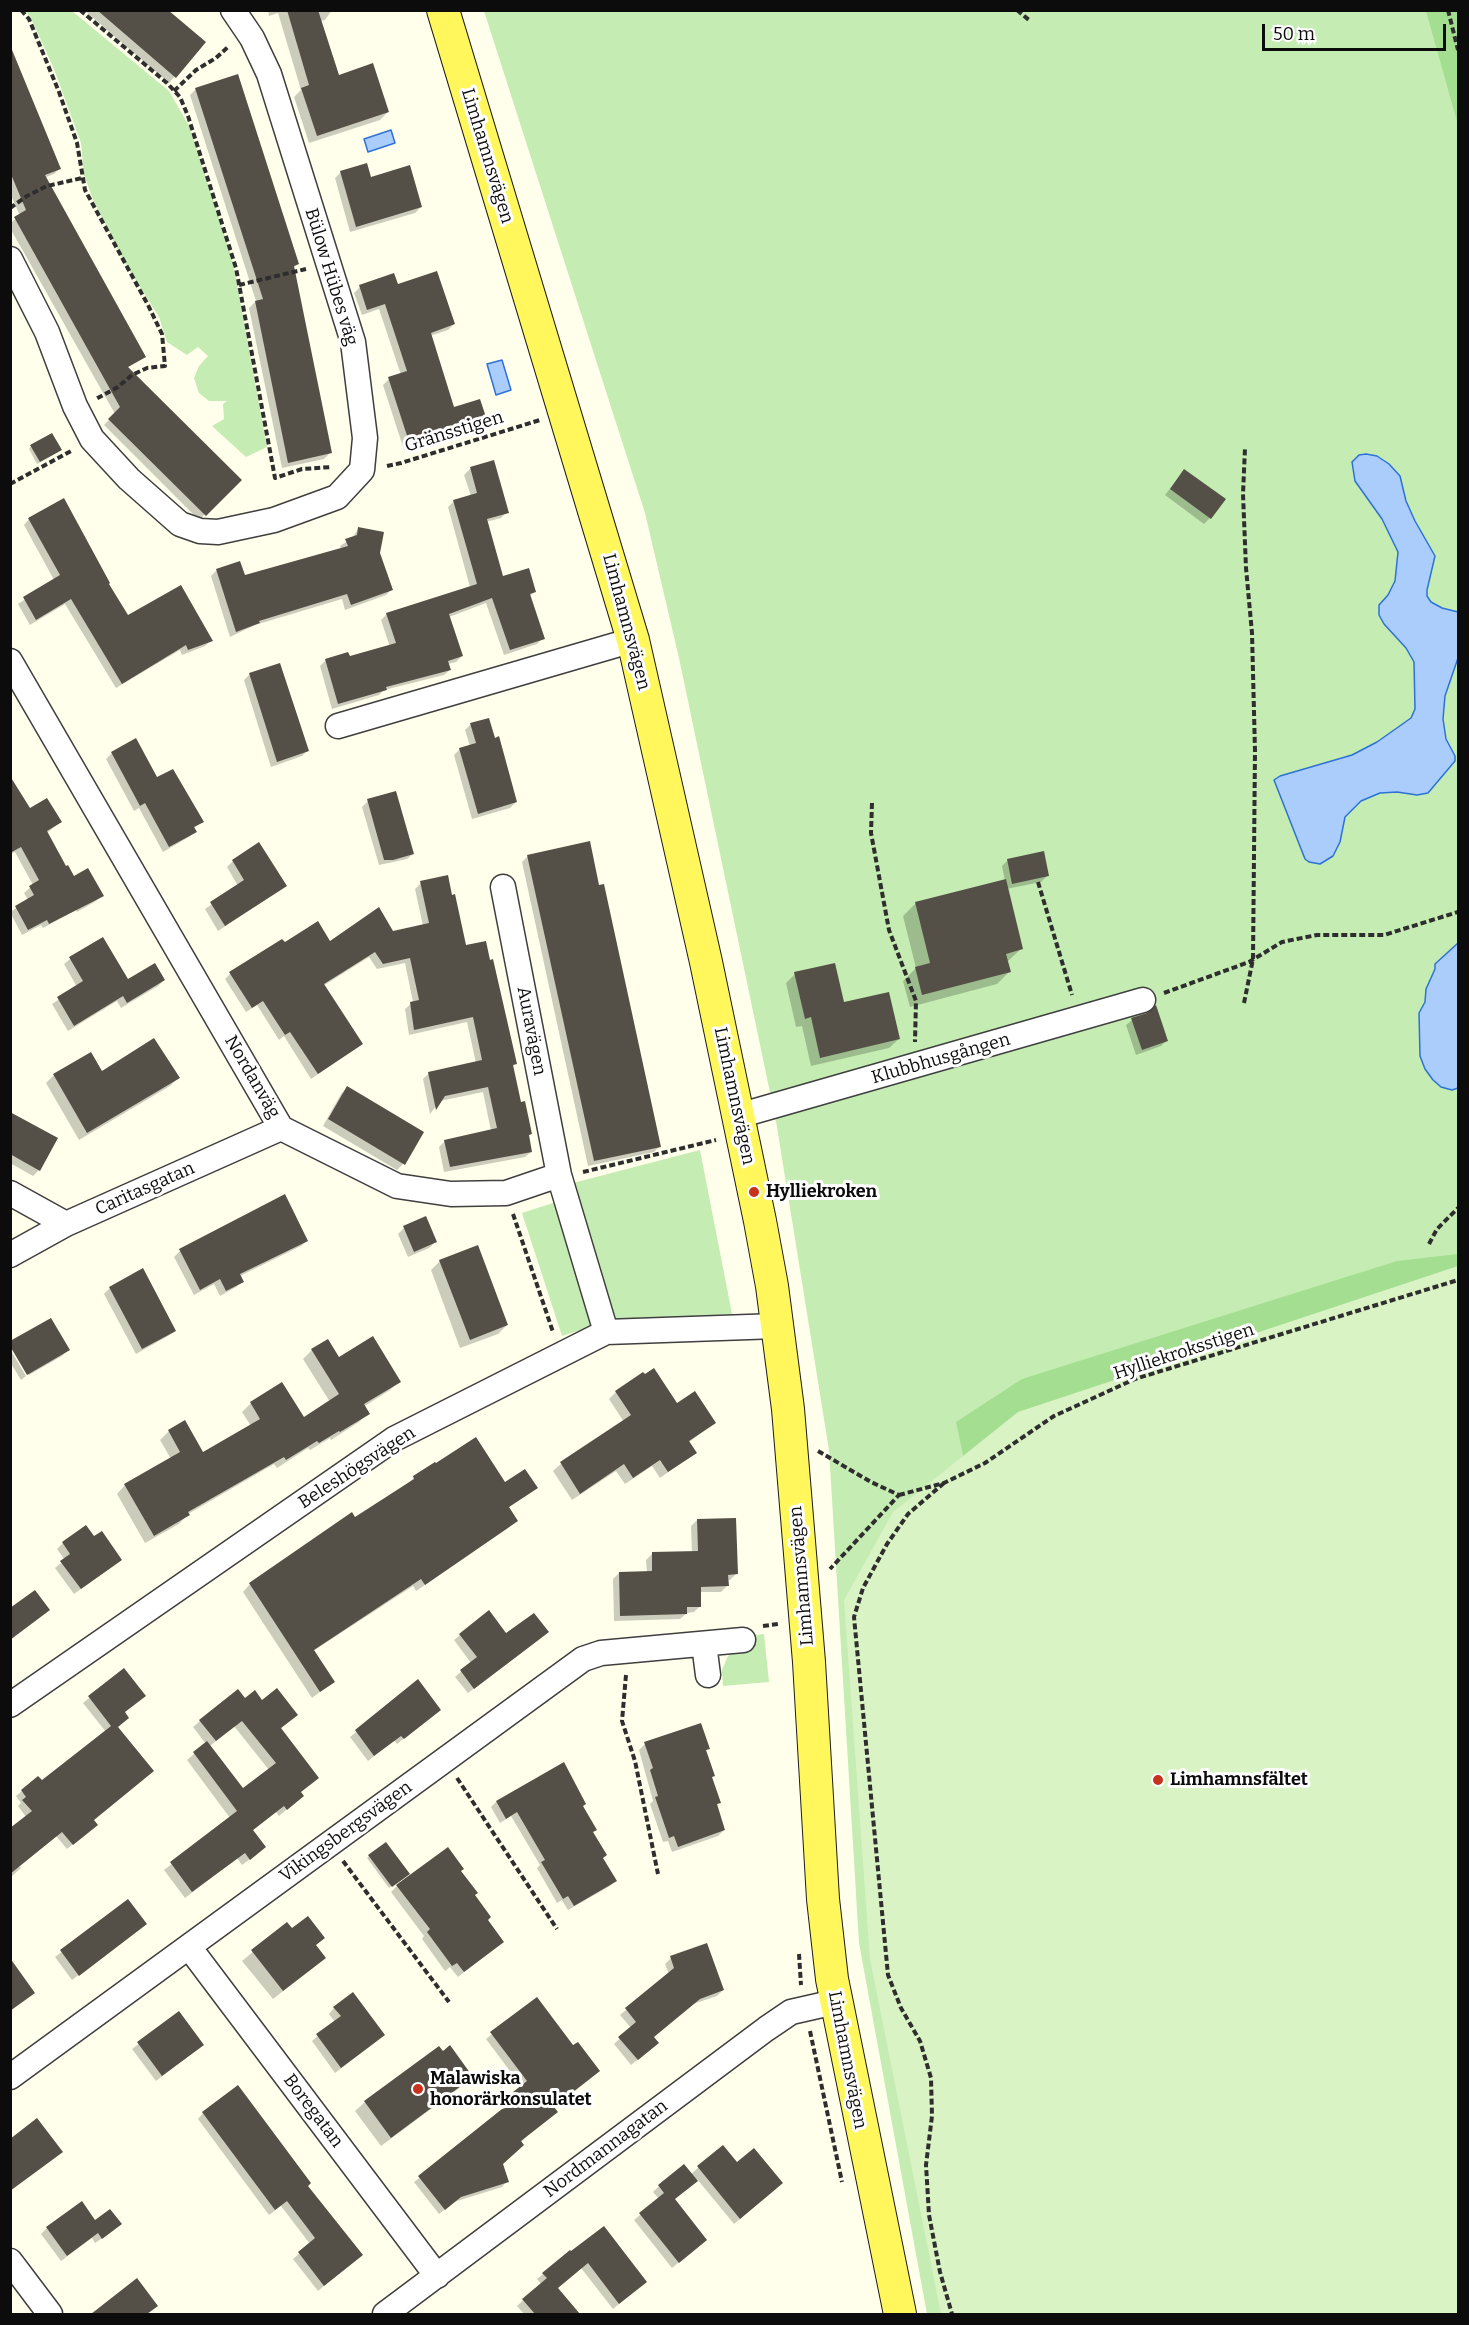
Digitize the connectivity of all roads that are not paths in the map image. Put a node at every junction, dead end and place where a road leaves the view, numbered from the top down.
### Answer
1 (443, 10) edge
2 (240, 20) edge
3 (10, 259) edge
4 (633, 640) junction
5 (12, 667) edge
6 (338, 726) dead end
7 (503, 887) dead end
8 (1143, 1000) road end
9 (732, 1127) junction
10 (281, 1128) junction
11 (569, 1174) junction
12 (10, 1194) edge
13 (66, 1224) junction
14 (10, 1255) edge
15 (777, 1326) junction
16 (606, 1332) junction
17 (743, 1640) dead end
18 (704, 1644) junction
19 (708, 1675) dead end
20 (10, 1705) edge
21 (189, 1947) junction
22 (835, 2002) junction
23 (10, 2078) edge
24 (10, 2261) edge
25 (437, 2276) junction
26 (50, 2314) edge
27 (385, 2314) edge
28 (900, 2314) edge

1 - 4 main road, Limhamnsvägen
2 - 3 street, Bülow Hübes väg
4 - 6 street
4 - 9 main road, Limhamnsvägen
5 - 10 street, Nordanväg
7 - 11 street, Auravägen
8 - 9 street, Klubbhusgången
9 - 15 main road, Limhamnsvägen
10 - 11 street, Nordanväg
10 - 13 street, Caritasgatan
11 - 16 street
12 - 13 street
13 - 14 street, Caritasgatan
15 - 16 street, Beleshögsvägen
15 - 22 main road, Limhamnsvägen
16 - 20 street, Beleshögsvägen
17 - 18 street, Vikingsbergsvägen
18 - 19 street
18 - 21 street, Vikingsbergsvägen
21 - 23 street, Vikingsbergsvägen
21 - 25 street, Boregatan
22 - 25 street, Nordmannagatan
22 - 28 main road, Limhamnsvägen
24 - 26 street
25 - 27 street, Nordmannagatan

